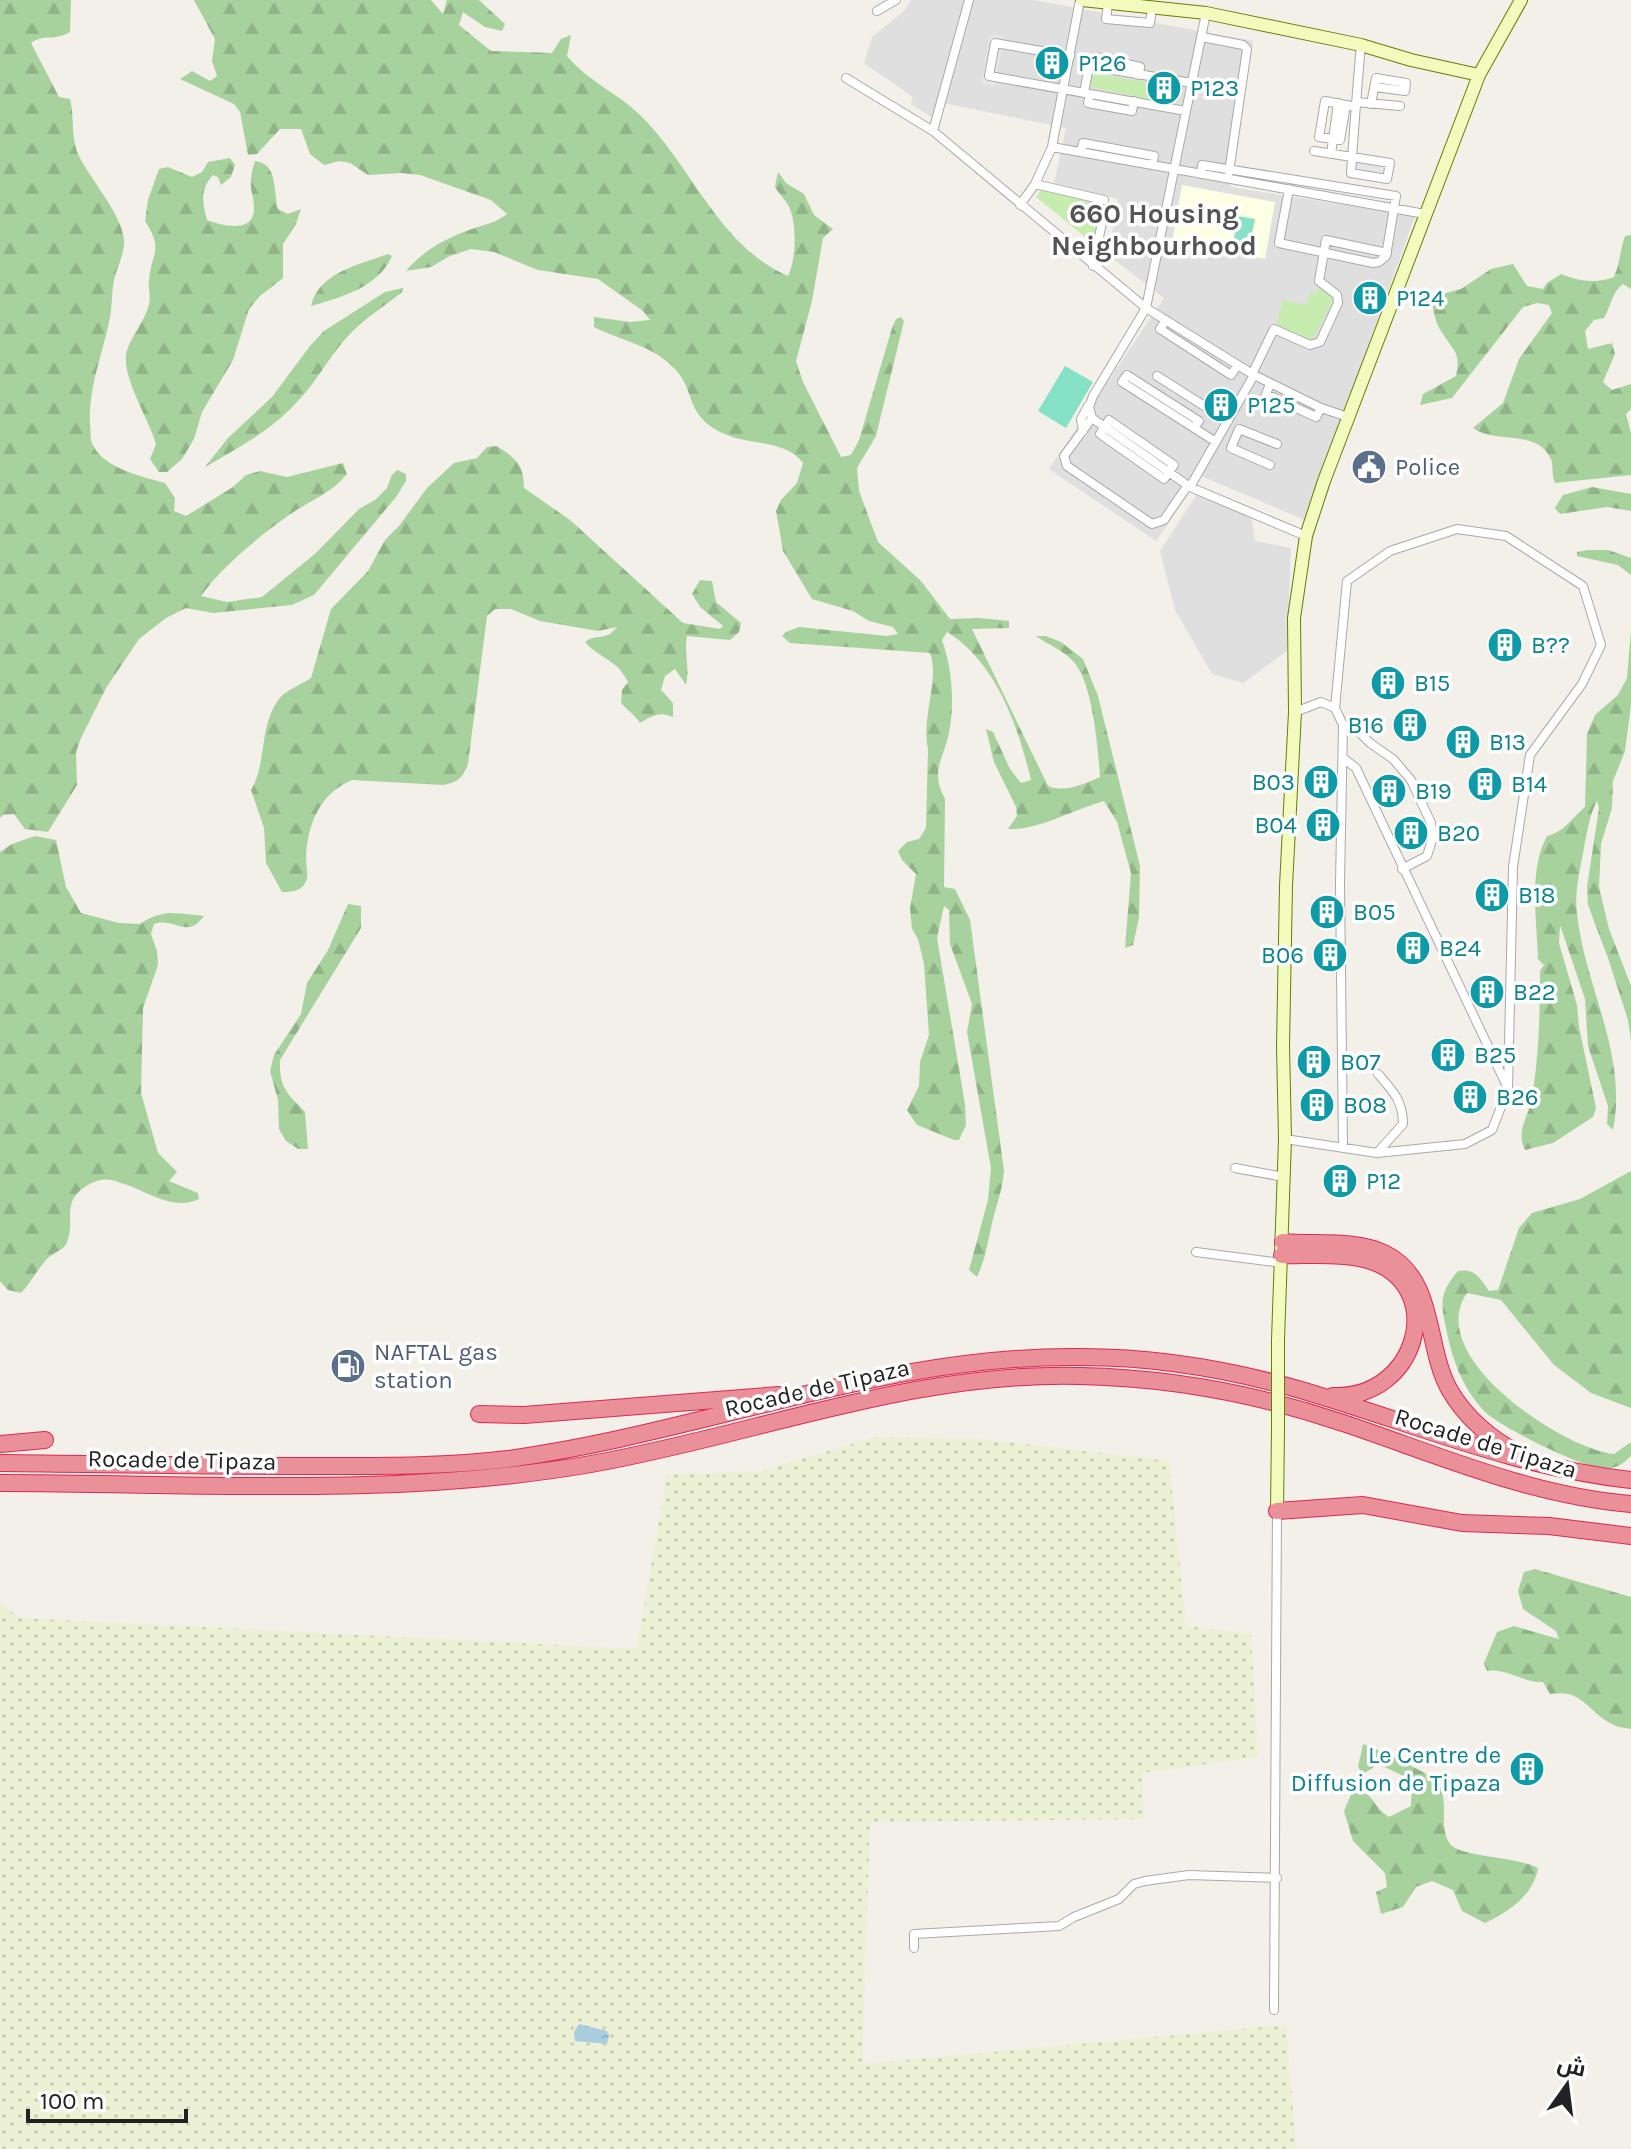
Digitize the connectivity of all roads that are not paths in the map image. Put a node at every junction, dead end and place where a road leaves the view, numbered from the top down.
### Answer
1 (896, 0) edge
2 (969, 0) edge
3 (1081, 0) edge
4 (1521, 0) edge
5 (877, 11) dead end
6 (1206, 13) junction
7 (1202, 37) junction
8 (1361, 45) junction
9 (1070, 56) junction
10 (1479, 75) junction
11 (846, 78) dead end
12 (1192, 83) junction
13 (1375, 87) dead end
14 (1064, 89) junction
15 (1087, 93) junction
16 (1349, 104) junction
17 (1371, 104) junction
18 (1400, 106) dead end
19 (1186, 111) junction
20 (933, 131) junction
21 (1333, 139) junction
22 (1052, 147) junction
23 (1314, 151) dead end
24 (1331, 154) junction
25 (1352, 157) junction
26 (1174, 169) junction
27 (1229, 174) junction
28 (1035, 184) junction
29 (1289, 189) junction
30 (1104, 200) dead end
31 (1020, 205) junction
32 (1394, 208) junction
33 (1104, 213) dead end
34 (1425, 214) junction
35 (1324, 253) junction
36 (1093, 266) junction
37 (1146, 308) junction
38 (1253, 375) junction
39 (1157, 376) dead end
40 (1091, 402) junction
41 (1348, 417) junction
42 (1092, 418) junction
43 (1228, 421) junction
44 (1194, 428) junction
45 (1083, 431) junction
46 (1222, 432) junction
47 (1235, 439) junction
48 (1216, 442) junction
49 (1277, 444) dead end
50 (1270, 465) dead end
51 (1189, 486) junction
52 (1306, 536) junction
53 (1335, 708) junction
54 (1295, 712) junction
55 (1343, 725) junction
56 (1343, 758) junction
57 (1402, 869) junction
58 (1378, 1074) dead end
59 (1508, 1089) junction
60 (1285, 1139) junction
61 (1343, 1148) junction
62 (1377, 1153) junction
63 (1235, 1168) dead end
64 (1284, 1177) junction
65 (1196, 1252) dead end
66 (1282, 1253) junction
67 (1290, 1387) junction
68 (809, 1395) junction
69 (479, 1414) dead end
70 (45, 1440) dead end
71 (0, 1444) edge
72 (0, 1463) edge
73 (1567, 1471) junction
74 (1631, 1480) edge
75 (0, 1483) edge
76 (1631, 1504) edge
77 (1277, 1511) junction
78 (1631, 1536) edge
79 (1277, 1878) junction
80 (914, 1948) dead end
81 (1274, 2010) dead end

1 - 5 street
2 - 20 street
3 - 6 street
3 - 9 street
4 - 10 street
6 - 7 street
6 - 8 street
7 - 12 street
7 - 27 street
8 - 10 street
8 - 16 street
9 - 14 street
9 - 14 street
10 - 34 street
11 - 20 street
12 - 15 street
12 - 19 street
13 - 17 street
14 - 15 street
14 - 22 street
15 - 19 street
16 - 17 street
16 - 21 street
16 - 21 street
16 - 25 street
17 - 18 street
19 - 26 street
20 - 31 street
21 - 24 street
22 - 26 street
22 - 28 street
23 - 24 street
24 - 25 street
25 - 25 street
26 - 27 street
26 - 37 street
27 - 29 street
27 - 32 street
28 - 30 street
28 - 31 street
29 - 32 street
29 - 35 street
31 - 36 street
32 - 34 street
32 - 35 street
33 - 36 street
34 - 41 street
35 - 38 street
36 - 37 street
37 - 38 street
37 - 40 street
38 - 41 street
38 - 43 street
39 - 43 street
40 - 42 street
40 - 45 street
41 - 52 street
42 - 45 street
42 - 51 street
43 - 46 street
44 - 44 street
44 - 48 street
45 - 51 street
46 - 47 street
46 - 48 street
47 - 49 street
47 - 50 street
48 - 51 street
51 - 52 street
52 - 54 street
53 - 54 street
53 - 55 street
53 - 59 street
54 - 60 street
55 - 56 street
55 - 57 street
56 - 57 street
56 - 61 street
57 - 59 street
58 - 62 street
59 - 62 street
60 - 61 street
60 - 64 street
61 - 62 street
63 - 64 street
64 - 66 street
65 - 66 street
66 - 67 highway
66 - 73 highway
66 - 77 street, bridge
67 - 68 highway, Rocade de Tipaza
67 - 73 highway, Rocade de Tipaza
68 - 69 highway
68 - 72 highway, Rocade de Tipaza
70 - 71 highway
73 - 74 highway, Rocade de Tipaza
75 - 76 highway, Rocade de Tipaza
77 - 78 highway
77 - 79 street
79 - 80 street
79 - 81 street

